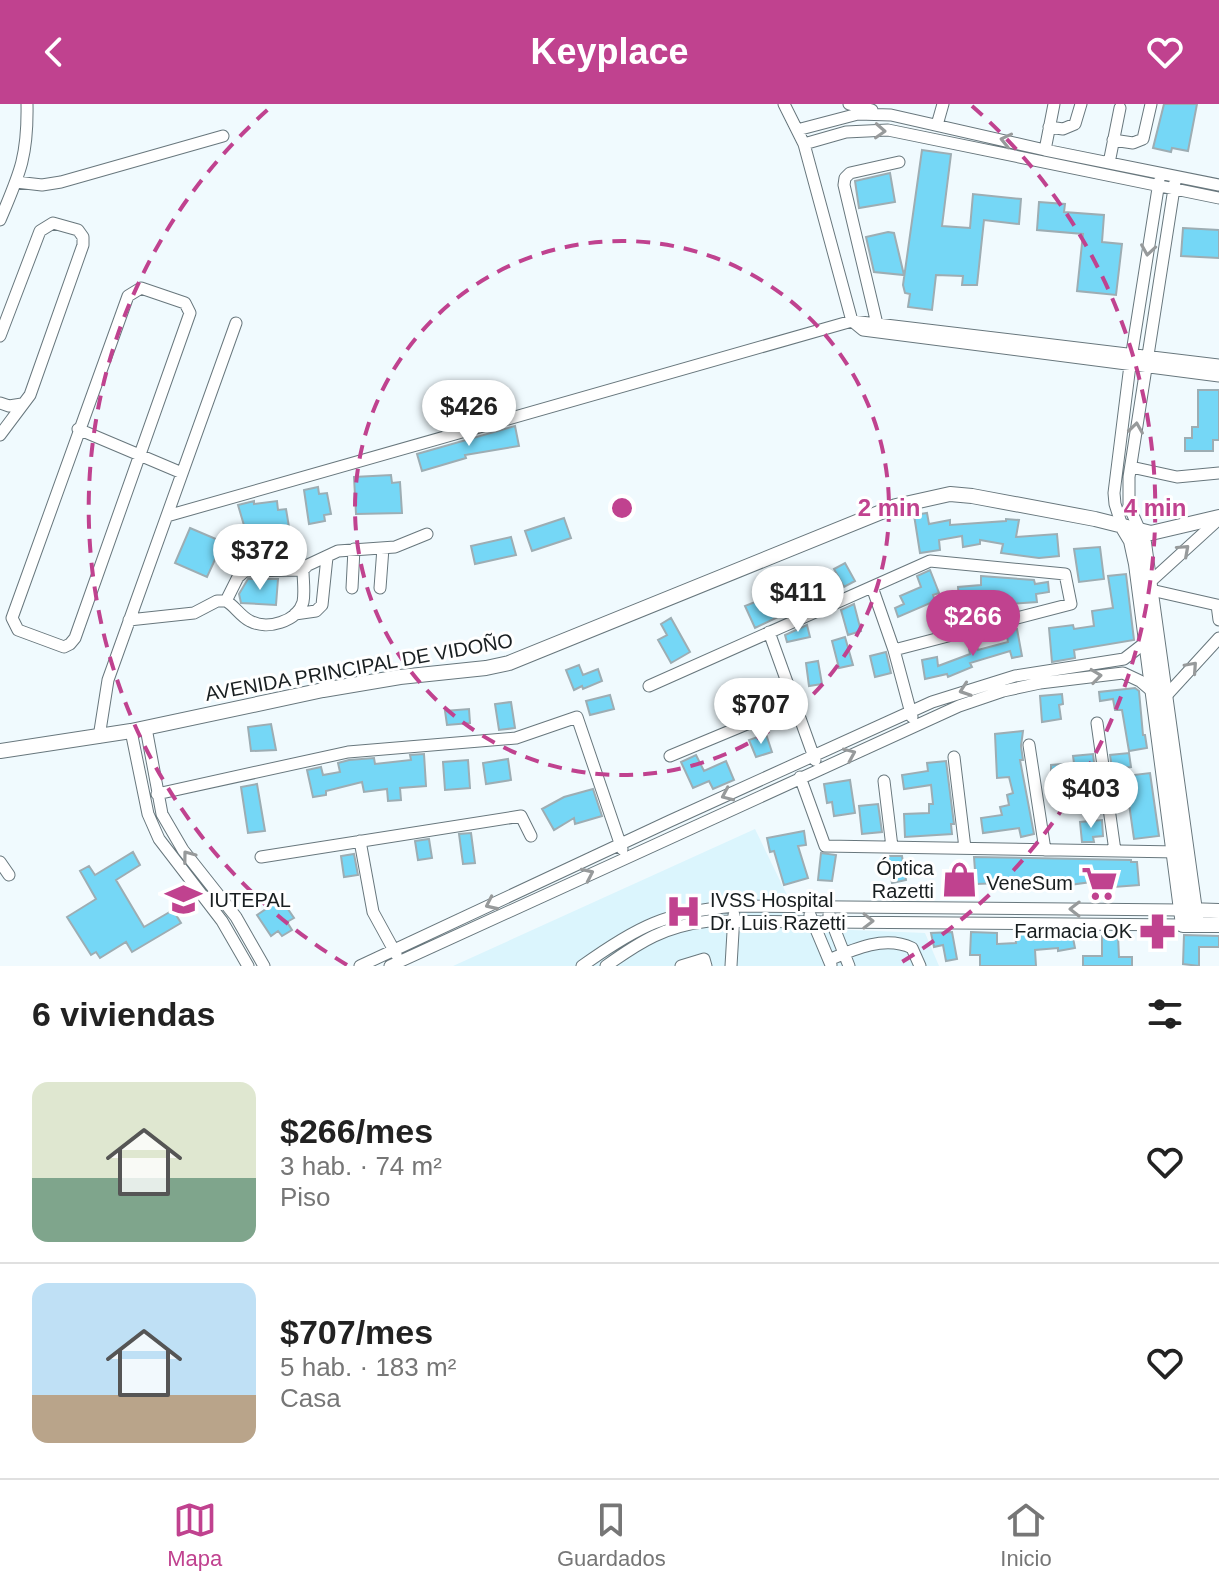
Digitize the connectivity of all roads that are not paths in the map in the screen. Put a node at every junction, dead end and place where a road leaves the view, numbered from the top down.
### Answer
1 (27, 104) edge
2 (784, 104) edge
3 (849, 104) edge
4 (943, 104) edge
5 (1054, 104) edge
6 (1081, 104) edge
7 (1151, 104) edge
8 (1120, 108) dead end
9 (891, 115) junction
10 (937, 125) junction
11 (1049, 127) junction
12 (797, 130) junction
13 (223, 136) dead end
14 (1113, 140) junction
15 (804, 144) junction
16 (1045, 150) junction
17 (899, 162) dead end
18 (1109, 163) junction
19 (1176, 176) junction
20 (1159, 180) junction
21 (16, 182) junction
22 (1219, 185) edge
23 (1173, 189) junction
24 (1219, 198) edge
25 (0, 220) edge
26 (852, 321) junction
27 (236, 323) dead end
28 (877, 324) junction
29 (0, 336) edge
30 (1130, 360) junction
31 (1145, 362) junction
32 (1219, 365) edge
33 (1219, 376) edge
34 (0, 403) edge
35 (22, 404) junction
36 (78, 429) junction
37 (0, 435) edge
38 (140, 456) junction
39 (1131, 467) junction
40 (182, 473) junction
41 (1219, 473) edge
42 (167, 516) junction
43 (1219, 518) edge
44 (1122, 526) junction
45 (1140, 531) junction
46 (427, 534) dead end
47 (383, 548) junction
48 (354, 549) junction
49 (327, 557) junction
50 (303, 570) junction
51 (1150, 586) junction
52 (872, 587) junction
53 (352, 588) dead end
54 (380, 588) dead end
55 (226, 601) junction
56 (295, 614) junction
57 (129, 620) junction
58 (1219, 620) edge
59 (769, 632) junction
60 (1219, 638) edge
61 (894, 650) junction
62 (1153, 658) junction
63 (1123, 673) junction
64 (649, 686) dead end
65 (1159, 694) junction
66 (795, 704) junction
67 (911, 712) junction
68 (1097, 723) dead end
69 (914, 725) junction
70 (139, 730) junction
71 (99, 737) junction
72 (1029, 745) dead end
73 (0, 751) edge
74 (670, 756) dead end
75 (813, 756) junction
76 (954, 757) dead end
77 (819, 768) junction
78 (800, 777) junction
79 (884, 781) dead end
80 (157, 794) junction
81 (531, 836) dead end
82 (360, 841) junction
83 (619, 844) junction
84 (892, 847) junction
85 (965, 848) junction
86 (1045, 850) junction
87 (1115, 851) junction
88 (1180, 852) junction
89 (261, 857) dead end
90 (626, 857) junction
91 (0, 862) edge
92 (9, 875) dead end
93 (735, 906) junction
94 (810, 906) junction
95 (829, 906) junction
96 (1219, 911) edge
97 (1189, 917) junction
98 (734, 920) junction
99 (810, 920) junction
100 (829, 920) junction
101 (1219, 925) edge
102 (393, 949) junction
103 (843, 953) junction
104 (395, 963) edge
105 (830, 963) edge
106 (248, 966) edge
107 (264, 966) edge
108 (360, 966) edge
109 (582, 966) edge
110 (606, 966) edge
111 (681, 966) edge
112 (706, 966) edge
113 (731, 966) edge
114 (849, 966) edge
115 (920, 966) edge

1 - 21 street
2 - 12 street
3 - 9 street
4 - 10 street
5 - 11 street
6 - 11 street
7 - 14 street
8 - 14 street
9 - 10 street
9 - 12 street
16 -> 10 street
11 - 16 street
12 - 15 street
13 - 21 street
14 - 18 street
15 -> 20 street
15 - 26 street
16 - 18 street
17 - 28 street
18 - 20 street
19 - 20 street
19 - 22 street
19 - 23 street
20 - 23 street
20 -> 30 street
21 - 25 street
23 - 24 street
23 - 31 street
26 - 28 street
26 - 30 street
26 - 42 street
27 - 40 street
28 - 30 street
29 - 35 street
30 - 31 street
30 - 44 street
31 - 32 street
31 - 33 street
39 -> 31 street
34 - 35 street
35 - 37 street
36 - 38 street
36 - 38 street
36 - 38 street
38 - 40 street
39 - 41 street
39 - 45 street
40 - 42 street
42 - 57 street
43 - 45 main road, AVENIDA PRINCIPAL DE VIDOÑO
51 -> 43 street
44 - 45 main road, AVENIDA PRINCIPAL DE VIDOÑO
44 - 62 main road
44 - 70 main road, AVENIDA PRINCIPAL DE VIDOÑO
45 - 51 main road
46 - 47 street
47 - 48 street
47 - 54 street
48 - 49 street
48 - 53 street
49 - 50 street
49 - 56 street
50 - 55 street
50 - 56 street
51 - 58 street
51 - 62 main road
52 - 59 street
52 - 61 street
52 - 61 street
55 - 56 street
55 - 57 street
57 - 71 street
59 - 64 street
59 - 66 street
65 -> 60 street
61 - 67 street
62 - 63 street
62 - 65 main road
62 -> 67 street
63 - 65 street
69 -> 63 street
65 - 88 main road
66 - 74 street
66 - 75 street
67 - 69 street
67 - 75 street
68 - 87 street
77 -> 69 street
70 - 71 main road, AVENIDA PRINCIPAL DE VIDOÑO
70 - 80 street
70 - 106 street
71 - 73 main road, AVENIDA PRINCIPAL DE VIDOÑO
72 - 86 street
75 - 77 street
75 -> 83 street
76 - 85 street
77 - 78 street
78 - 84 street
78 - 90 street
79 - 84 street
80 - 83 street
107 -> 80 street
81 - 82 street
82 - 89 street
82 - 102 street
83 - 90 street
83 -> 102 street
84 - 85 street
85 - 86 street
86 - 87 street
87 - 88 street
88 - 97 main road
104 -> 90 street
91 - 92 street
93 - 94 street
93 - 98 street
93 - 109 street
94 - 95 street
94 - 99 street
97 -> 95 street
95 - 100 street
96 - 97 main road
100 -> 97 street
97 - 101 main road
98 - 99 street
98 - 110 street
98 - 113 street
99 - 100 street
99 - 105 street
100 - 103 street
102 - 104 street
102 - 108 street
103 - 105 street
103 - 114 street
103 - 115 street
111 - 112 street

